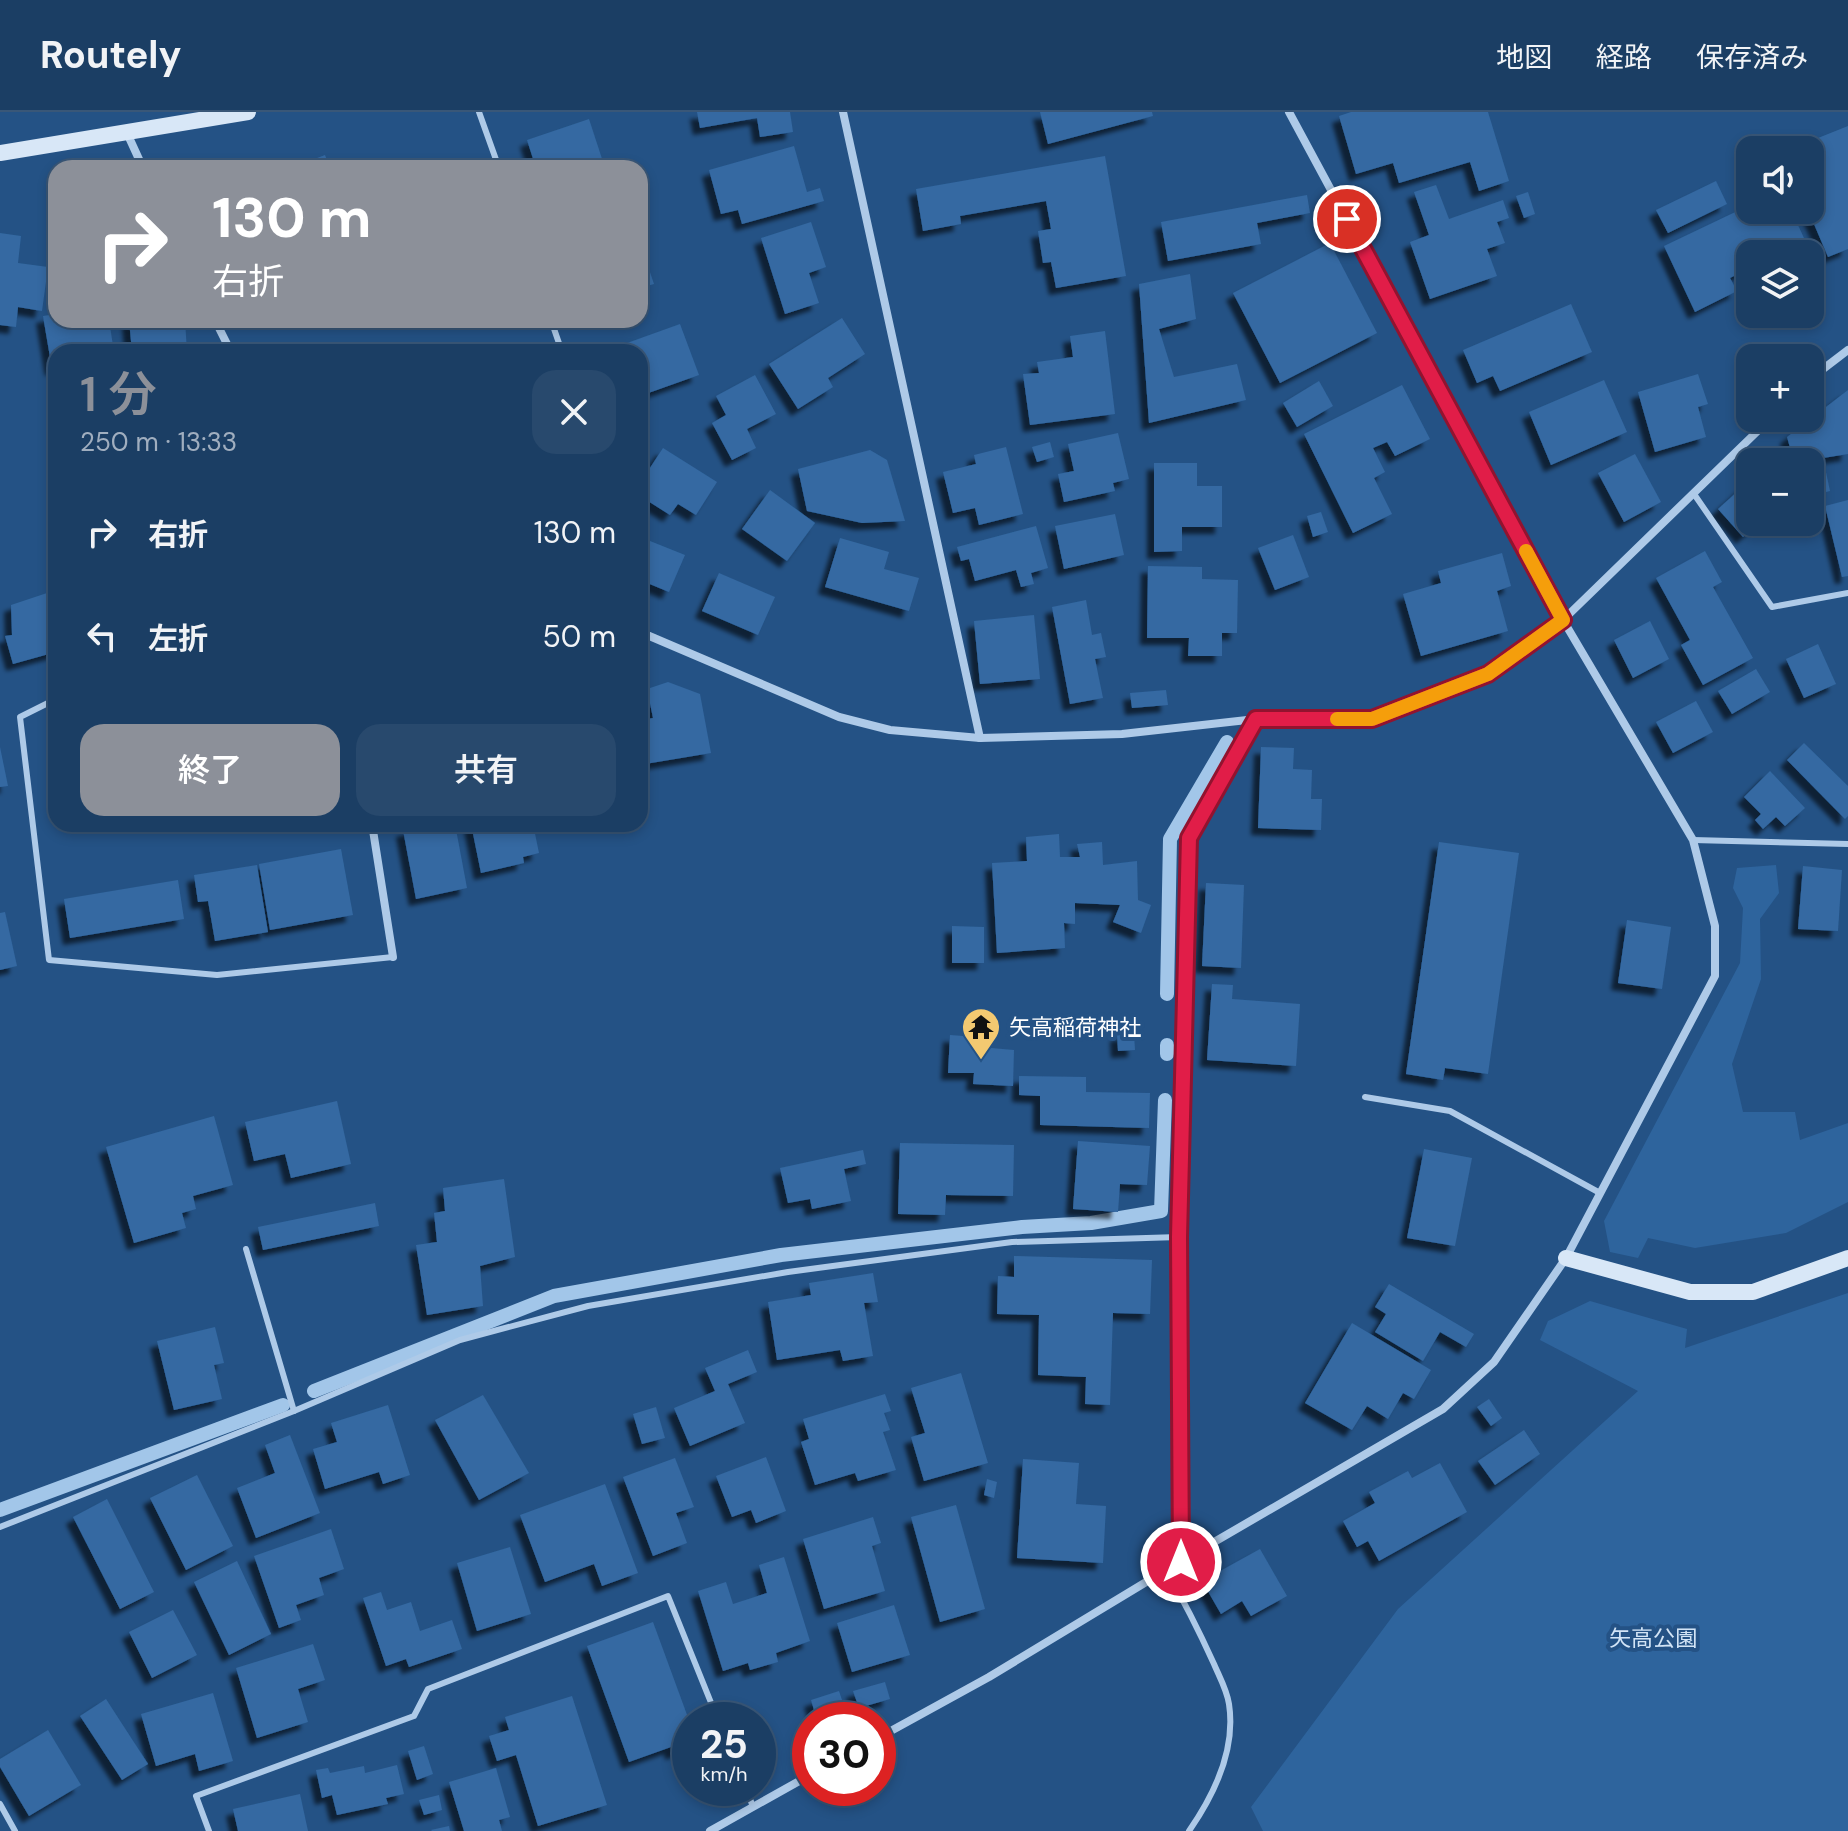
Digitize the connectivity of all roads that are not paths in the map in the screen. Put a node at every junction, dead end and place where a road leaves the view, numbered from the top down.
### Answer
1 (248, 112) edge
2 (479, 112) edge
3 (843, 112) edge
4 (1289, 112) edge
5 (127, 133) junction
6 (0, 153) edge
7 (139, 160) edge
8 (496, 160) edge
9 (1848, 350) edge
10 (1824, 368) edge
11 (1757, 432) edge
12 (1694, 494) junction
13 (1848, 593) edge
14 (1563, 620) junction
15 (648, 635) edge
16 (48, 703) edge
17 (1256, 719) junction
18 (980, 738) junction
19 (373, 832) edge
20 (1693, 840) junction
21 (1848, 844) edge
22 (393, 957) joint
23 (1365, 1097) dead end
24 (1600, 1193) junction
25 (1179, 1237) junction
26 (246, 1249) dead end
27 (1566, 1258) junction
28 (1848, 1258) edge
29 (294, 1411) junction
30 (0, 1527) edge
31 (1181, 1562) junction
32 (1166, 1570) junction
33 (711, 1702) edge
34 (896, 1728) edge
35 (792, 1785) edge
36 (0, 1804) edge
37 (753, 1807) joint
38 (15, 1831) edge
39 (209, 1831) edge
40 (710, 1831) edge
41 (1189, 1831) edge

1 - 5 street
2 - 8 lane
3 - 18 street
4 - 14 street
5 - 6 street
5 - 7 street
9 - 10 street
11 - 12 street
12 - 13 lane
12 - 14 street
14 - 17 street
14 - 20 street
15 - 18 street
16 - 22 lane
17 - 18 street
17 - 25 street
19 - 22 street
20 - 21 lane
20 - 24 street
23 - 24 lane
24 - 27 street
25 - 29 lane
25 - 31 street
26 - 29 lane
27 - 28 street
27 - 31 street
29 - 30 lane
31 - 32 street
32 - 34 street
32 - 41 lane
33 - 39 lane
35 - 37 street
36 - 38 lane
37 - 40 street

